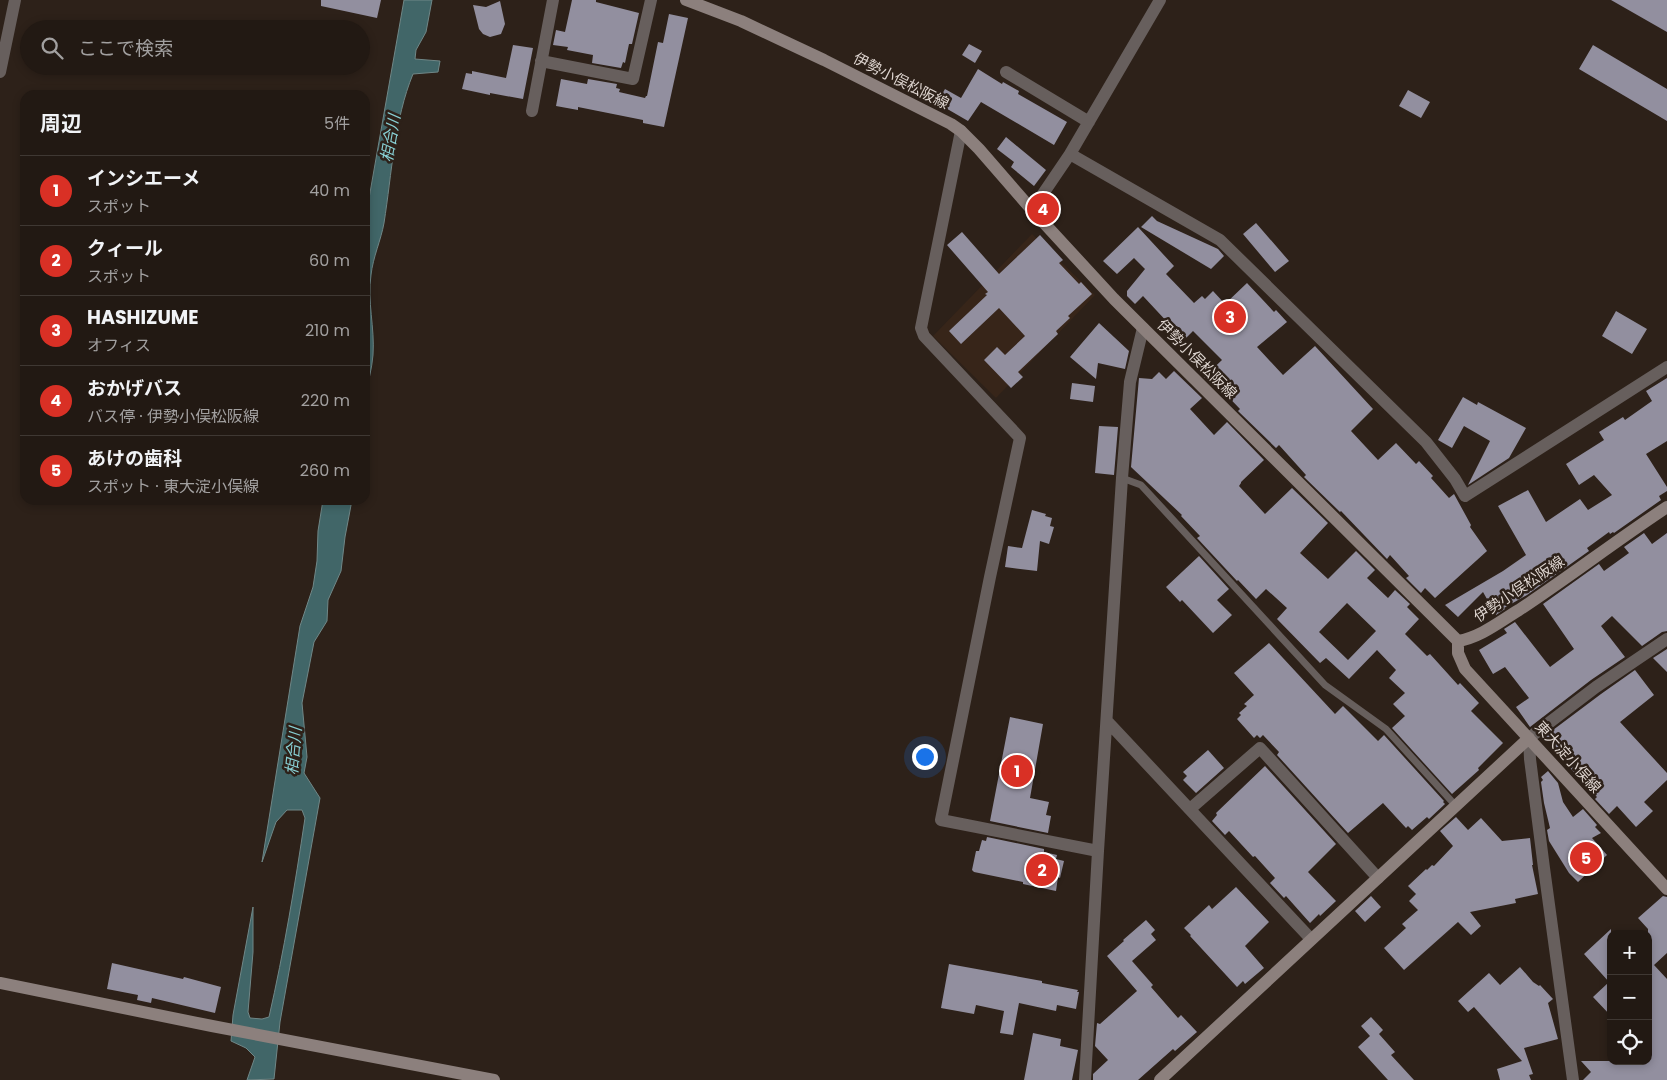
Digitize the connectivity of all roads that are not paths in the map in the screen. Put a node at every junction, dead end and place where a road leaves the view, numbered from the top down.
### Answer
1 (14, 0) edge
2 (553, 0) edge
3 (651, 0) edge
4 (686, 0) edge
5 (1160, 0) edge
6 (542, 62) junction
7 (0, 72) edge
8 (1006, 72) dead end
9 (532, 111) dead end
10 (1089, 122) junction
11 (961, 131) junction
12 (1070, 154) junction
13 (1032, 210) junction
14 (1143, 328) junction
15 (1667, 367) edge
16 (1122, 478) junction
17 (1667, 507) edge
18 (1667, 639) edge
19 (1458, 641) junction
20 (1107, 721) junction
21 (1529, 738) junction
22 (1456, 806) junction
23 (1190, 809) junction
24 (1098, 851) junction
25 (1378, 878) junction
26 (1667, 889) edge
27 (1311, 939) junction
28 (0, 983) edge
29 (494, 1080) edge
30 (1085, 1080) edge
31 (1160, 1080) edge
32 (1573, 1080) edge

1 - 7 street
2 - 6 street
3 - 6 street
4 - 11 main road, 伊勢小俣松阪線
5 - 10 street
6 - 9 street
8 - 10 street
10 - 12 street
11 - 13 main road, 伊勢小俣松阪線
11 - 24 street
12 - 13 street
12 - 15 street
13 - 14 main road, 伊勢小俣松阪線
14 - 16 street
14 - 19 main road, 伊勢小俣松阪線
16 - 20 street
16 - 22 lane
17 - 19 main road, 伊勢小俣松阪線
18 - 21 street
19 - 21 main road, 東大淀小俣線
20 - 23 street
20 - 24 street
21 - 22 main road
21 - 26 main road, 東大淀小俣線
21 - 32 street
22 - 25 main road
23 - 25 street
23 - 27 street
24 - 30 street
25 - 27 main road
27 - 31 main road
28 - 29 main road

